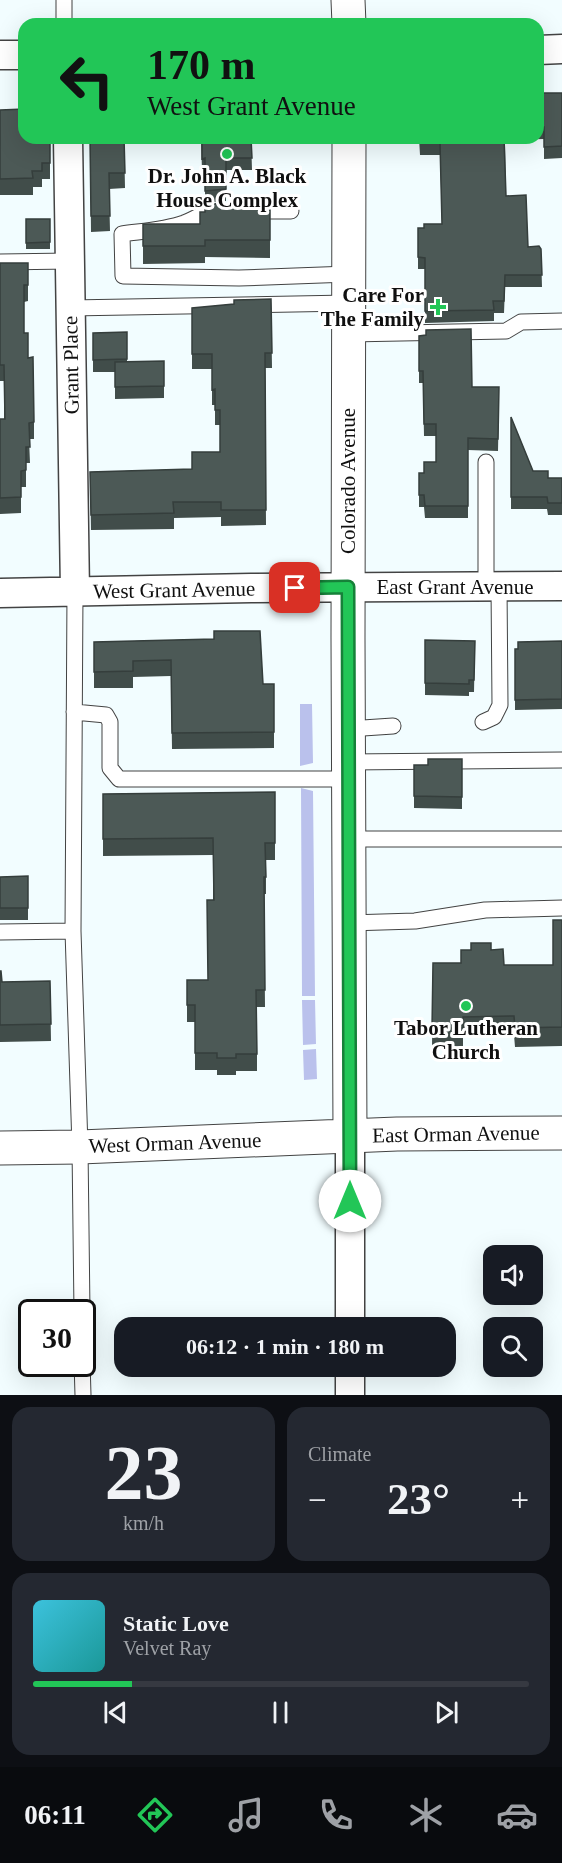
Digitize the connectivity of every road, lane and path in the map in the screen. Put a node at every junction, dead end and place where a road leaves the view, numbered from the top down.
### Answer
1 (64, 0) edge
2 (348, 0) edge
3 (64, 18) edge
4 (349, 18) edge
5 (562, 49) edge
6 (544, 50) edge
7 (0, 55) edge
8 (18, 55) edge
9 (68, 144) edge
10 (349, 144) edge
11 (291, 211) dead end
12 (70, 261) junction
13 (0, 262) edge
14 (349, 304) junction
15 (70, 308) junction
16 (562, 321) edge
17 (486, 462) dead end
18 (562, 586) edge
19 (348, 587) junction
20 (493, 587) junction
21 (75, 592) junction
22 (0, 593) edge
23 (74, 712) junction
24 (483, 722) dead end
25 (393, 726) dead end
26 (348, 729) junction
27 (562, 760) edge
28 (348, 770) junction
29 (349, 839) junction
30 (562, 839) edge
31 (562, 908) edge
32 (349, 923) junction
33 (73, 931) junction
34 (0, 932) edge
35 (562, 1133) edge
36 (350, 1136) junction
37 (80, 1147) junction
38 (0, 1148) edge
39 (82, 1299) edge
40 (350, 1317) edge
41 (82, 1377) edge
42 (350, 1377) edge
43 (83, 1395) edge
44 (351, 1395) edge

1 - 3 lane
2 - 4 street
5 - 6 street
7 - 8 street
9 - 12 street, Grant Place
10 - 14 street, Colorado Avenue
11 - 14 lane
12 - 13 lane
12 - 15 street, Grant Place
14 - 15 lane
14 - 16 lane
14 - 19 street, Colorado Avenue
15 - 21 street, Grant Place
17 - 20 lane
18 - 20 street, East Grant Avenue
19 - 20 street, East Grant Avenue
19 - 21 street, West Grant Avenue
19 - 26 street, Colorado Avenue
20 - 24 lane
21 - 22 street, West Grant Avenue
21 - 23 lane
23 - 28 lane
23 - 33 lane
25 - 26 lane
26 - 28 street, Colorado Avenue
27 - 28 lane
28 - 29 street, Colorado Avenue
29 - 30 lane
29 - 32 street, Colorado Avenue
31 - 32 lane
32 - 36 street, Colorado Avenue
33 - 34 lane
33 - 37 lane
35 - 36 street, East Orman Avenue
36 - 37 street, West Orman Avenue
36 - 40 street, Colorado Avenue
37 - 38 street, West Orman Avenue
37 - 39 lane
41 - 43 lane
42 - 44 street

